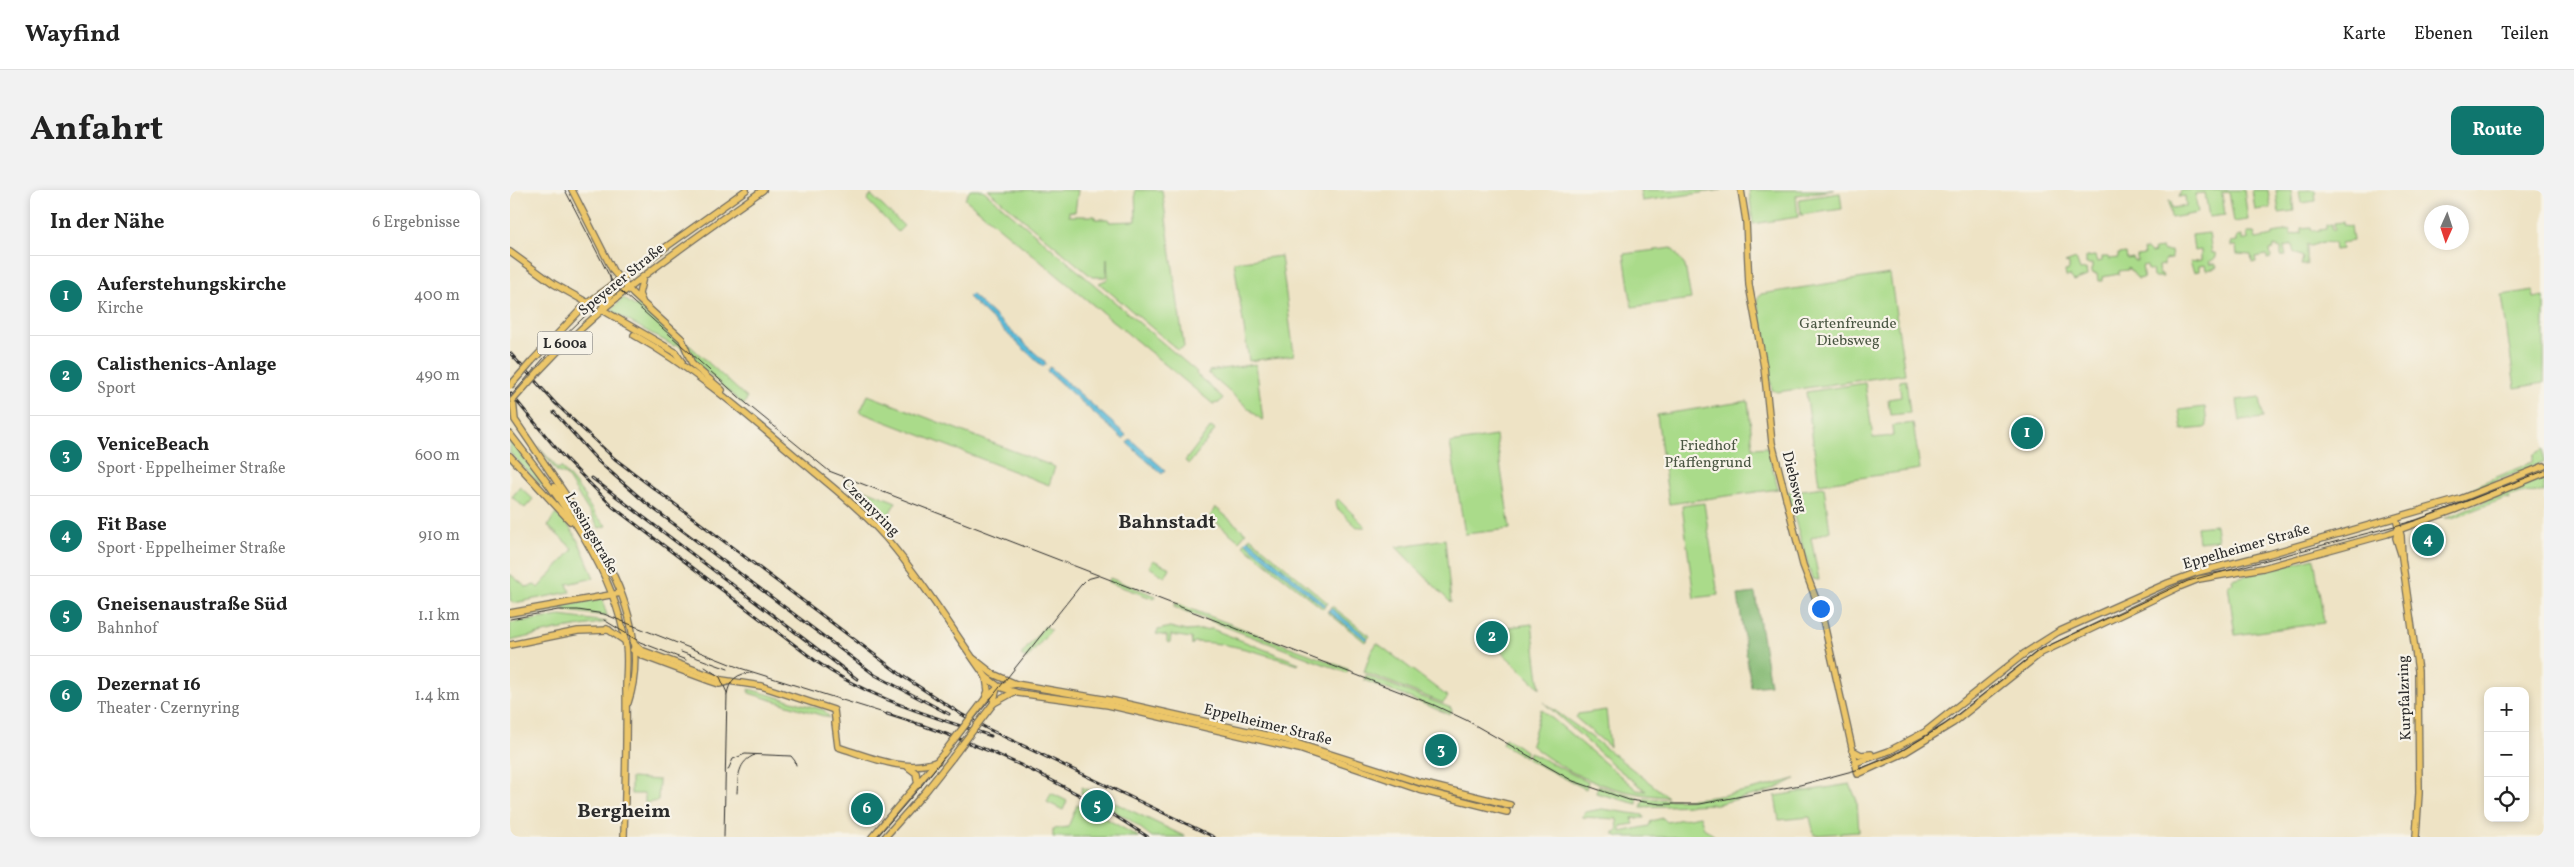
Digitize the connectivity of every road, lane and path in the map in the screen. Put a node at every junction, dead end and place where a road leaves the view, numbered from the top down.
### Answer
1 (572, 190) edge
2 (746, 190) edge
3 (762, 190) edge
4 (1741, 190) edge
5 (510, 252) edge
6 (644, 274) junction
7 (621, 280) junction
8 (627, 287) junction
9 (587, 303) junction
10 (644, 303) junction
11 (599, 310) junction
12 (634, 335) dead end
13 (686, 368) junction
14 (511, 385) edge
15 (726, 396) junction
16 (512, 402) edge
17 (510, 434) edge
18 (510, 456) edge
19 (2544, 466) edge
20 (539, 471) junction
21 (2544, 473) edge
22 (2396, 518) junction
23 (583, 521) junction
24 (578, 530) junction
25 (2398, 530) junction
26 (591, 552) junction
27 (603, 554) junction
28 (621, 593) junction
29 (611, 594) junction
30 (510, 613) edge
31 (621, 626) junction
32 (630, 628) junction
33 (607, 629) junction
34 (625, 641) junction
35 (633, 642) junction
36 (510, 645) edge
37 (634, 650) junction
38 (643, 656) junction
39 (974, 659) junction
40 (634, 667) junction
41 (992, 674) junction
42 (986, 676) junction
43 (729, 682) junction
44 (1016, 684) junction
45 (998, 686) junction
46 (1016, 692) junction
47 (1976, 694) junction
48 (985, 699) junction
49 (1967, 701) junction
50 (1982, 701) junction
51 (994, 704) junction
52 (825, 706) junction
53 (627, 707) junction
54 (1965, 714) junction
55 (836, 726) junction
56 (1899, 746) junction
57 (1852, 750) junction
58 (938, 761) junction
59 (1855, 763) junction
60 (908, 767) junction
61 (1858, 774) joint
62 (918, 785) junction
63 (1510, 805) dead end
64 (1507, 812) dead end
65 (624, 837) edge
66 (872, 837) edge
67 (885, 837) edge
68 (2416, 837) edge

1 - 7 main road, Czernyring
2 - 7 main road, Speyerer Straße / L 600a
3 - 6 main road, Speyerer Straße / L 600a
4 - 57 main road, Diebsweg
5 - 9 main road
6 - 8 main road, Speyerer Straße / L 600a
6 - 10 main road
7 - 8 main road, Czernyring
7 - 9 main road, Speyerer Straße / L 600a
7 - 11 main road
8 - 10 main road, Czernyring
8 - 11 main road, Speyerer Straße / L 600a
9 - 14 main road, Speyerer Straße / L 600a, bridge
10 - 15 main road, Czernyring
11 - 13 main road, Czernyring
11 - 16 main road, Speyerer Straße / L 600a, bridge
12 - 13 main road, Czernyring
13 - 15 main road, Czernyring
15 - 39 main road, Czernyring
16 - 23 main road, L 600a
17 - 20 main road, Lessingstraße
18 - 24 main road
19 - 22 main road, Eppelheimer Straße
20 - 23 main road, Lessingstraße
20 - 24 main road, Lessingstraße
21 - 25 main road, Eppelheimer Straße
22 - 25 main road, Kurpfalzring
22 - 47 main road, Eppelheimer Straße
23 - 27 main road, Lessingstraße / L 600a
24 - 26 main road, Lessingstraße
25 - 50 main road, Eppelheimer Straße
25 - 68 main road, Kurpfalzring
26 - 27 main road
26 - 29 main road, Lessingstraße
27 - 28 main road, Lessingstraße / L 600a
28 - 29 main road
28 - 32 main road, Lessingstraße
29 - 30 main road
29 - 31 main road, Lessingstraße
31 - 32 main road
31 - 33 main road
31 - 34 main road, Lessingstraße
32 - 35 main road, Lessingstraße
33 - 34 main road
33 - 36 main road
34 - 37 main road
34 - 53 main road
35 - 37 main road, Lessingstraße
35 - 43 main road
37 - 38 main road
37 - 40 main road, Lessingstraße
38 - 40 main road
38 - 43 main road
39 - 41 main road, Czernyring
39 - 42 main road, Czernyring
40 - 53 main road, Lessingstraße
41 - 44 main road, Eppelheimer Straße
41 - 45 main road
42 - 45 main road, Eppelheimer Straße
42 - 48 main road
43 - 52 main road
44 - 45 main road, Eppelheimer Straße
44 - 63 main road, Eppelheimer Straße
45 - 46 main road, Eppelheimer Straße
45 - 48 main road
45 - 51 main road
46 - 51 main road
46 - 64 main road, Eppelheimer Straße
47 - 49 main road, Eppelheimer Straße
47 - 50 main road
48 - 58 main road, bridge
49 - 54 main road
49 - 56 main road, Eppelheimer Straße
50 - 54 main road, Eppelheimer Straße
51 - 67 main road, bridge
52 - 55 main road
52 - 55 main road
53 - 65 main road
54 - 61 main road, Eppelheimer Straße
55 - 60 main road
56 - 57 main road
56 - 59 main road, Eppelheimer Straße
57 - 59 main road, Diebsweg
58 - 60 main road
58 - 62 main road
59 - 61 main road, Diebsweg
60 - 62 main road
62 - 66 main road

